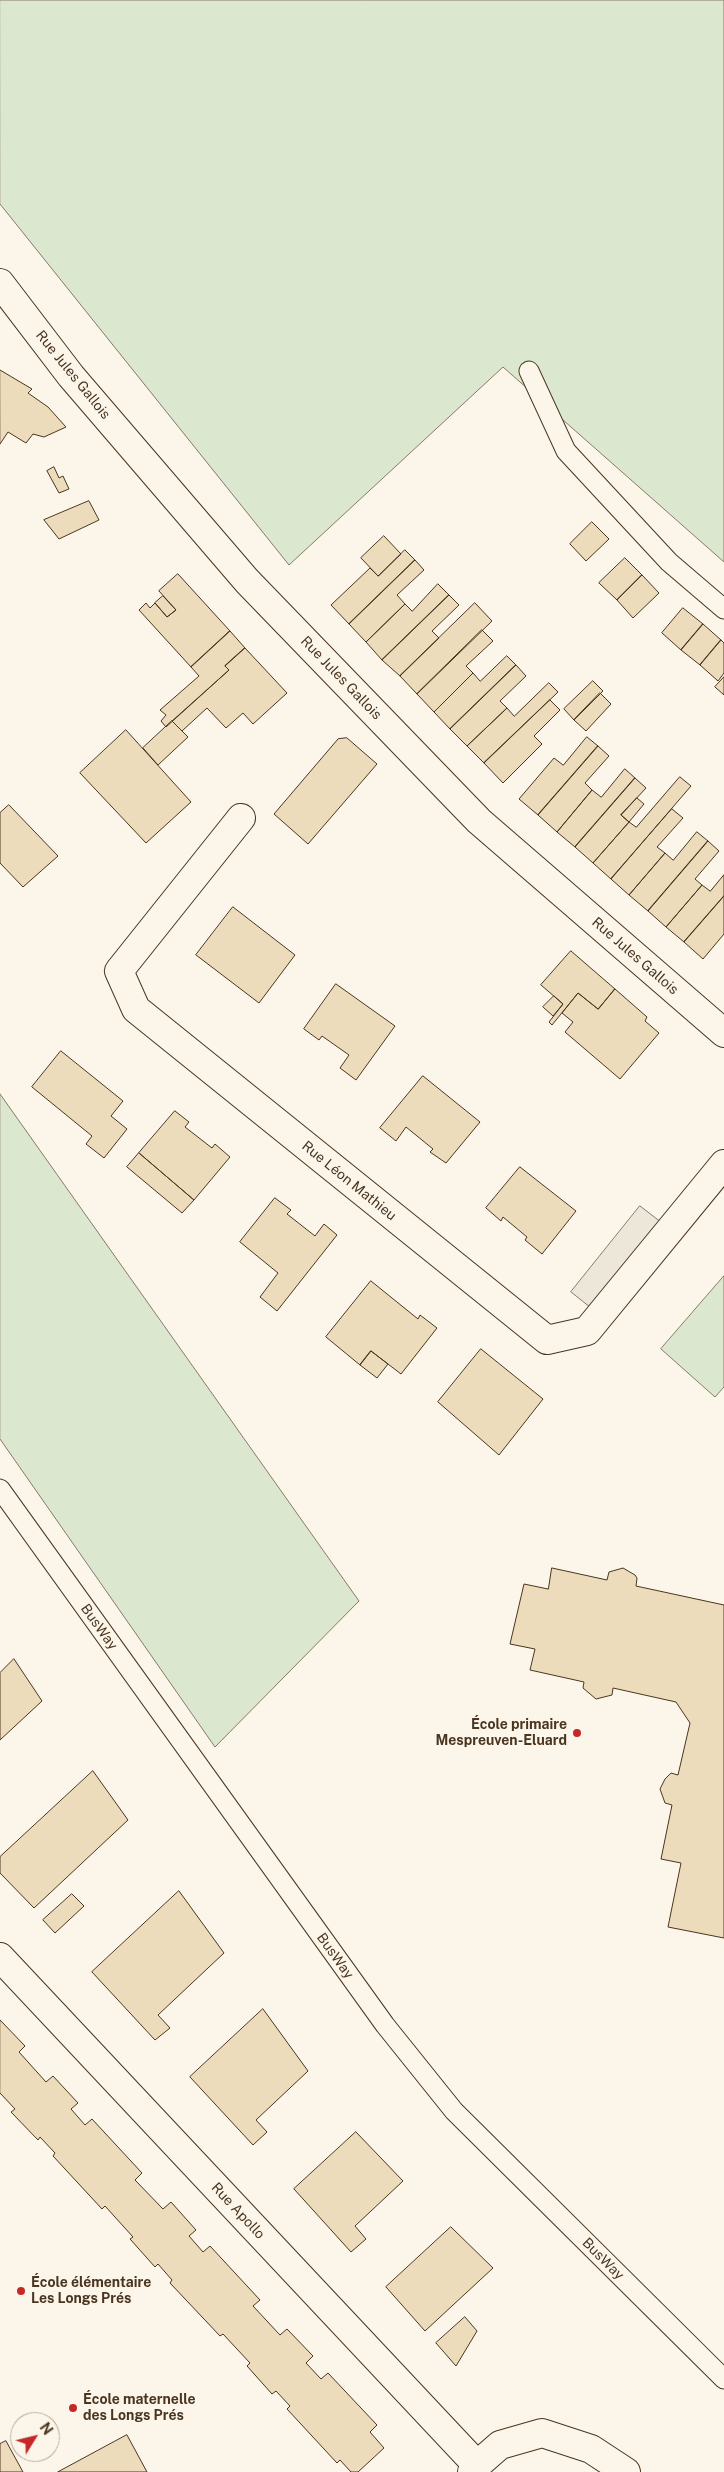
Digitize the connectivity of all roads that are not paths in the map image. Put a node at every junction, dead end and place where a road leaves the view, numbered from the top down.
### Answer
1 (0, 283) edge
2 (529, 371) dead end
3 (724, 609) edge
4 (241, 818) dead end
5 (724, 1033) edge
6 (724, 1164) edge
7 (0, 1489) edge
8 (0, 1957) edge
9 (724, 2379) edge
10 (474, 2469) edge
11 (626, 2472) edge

1 - 5 street, Rue Jules Gallois
2 - 3 lane
4 - 6 street, Rue Léon Mathieu
7 - 9 lane, BusWay
8 - 10 street, Rue Apollo
10 - 11 street

